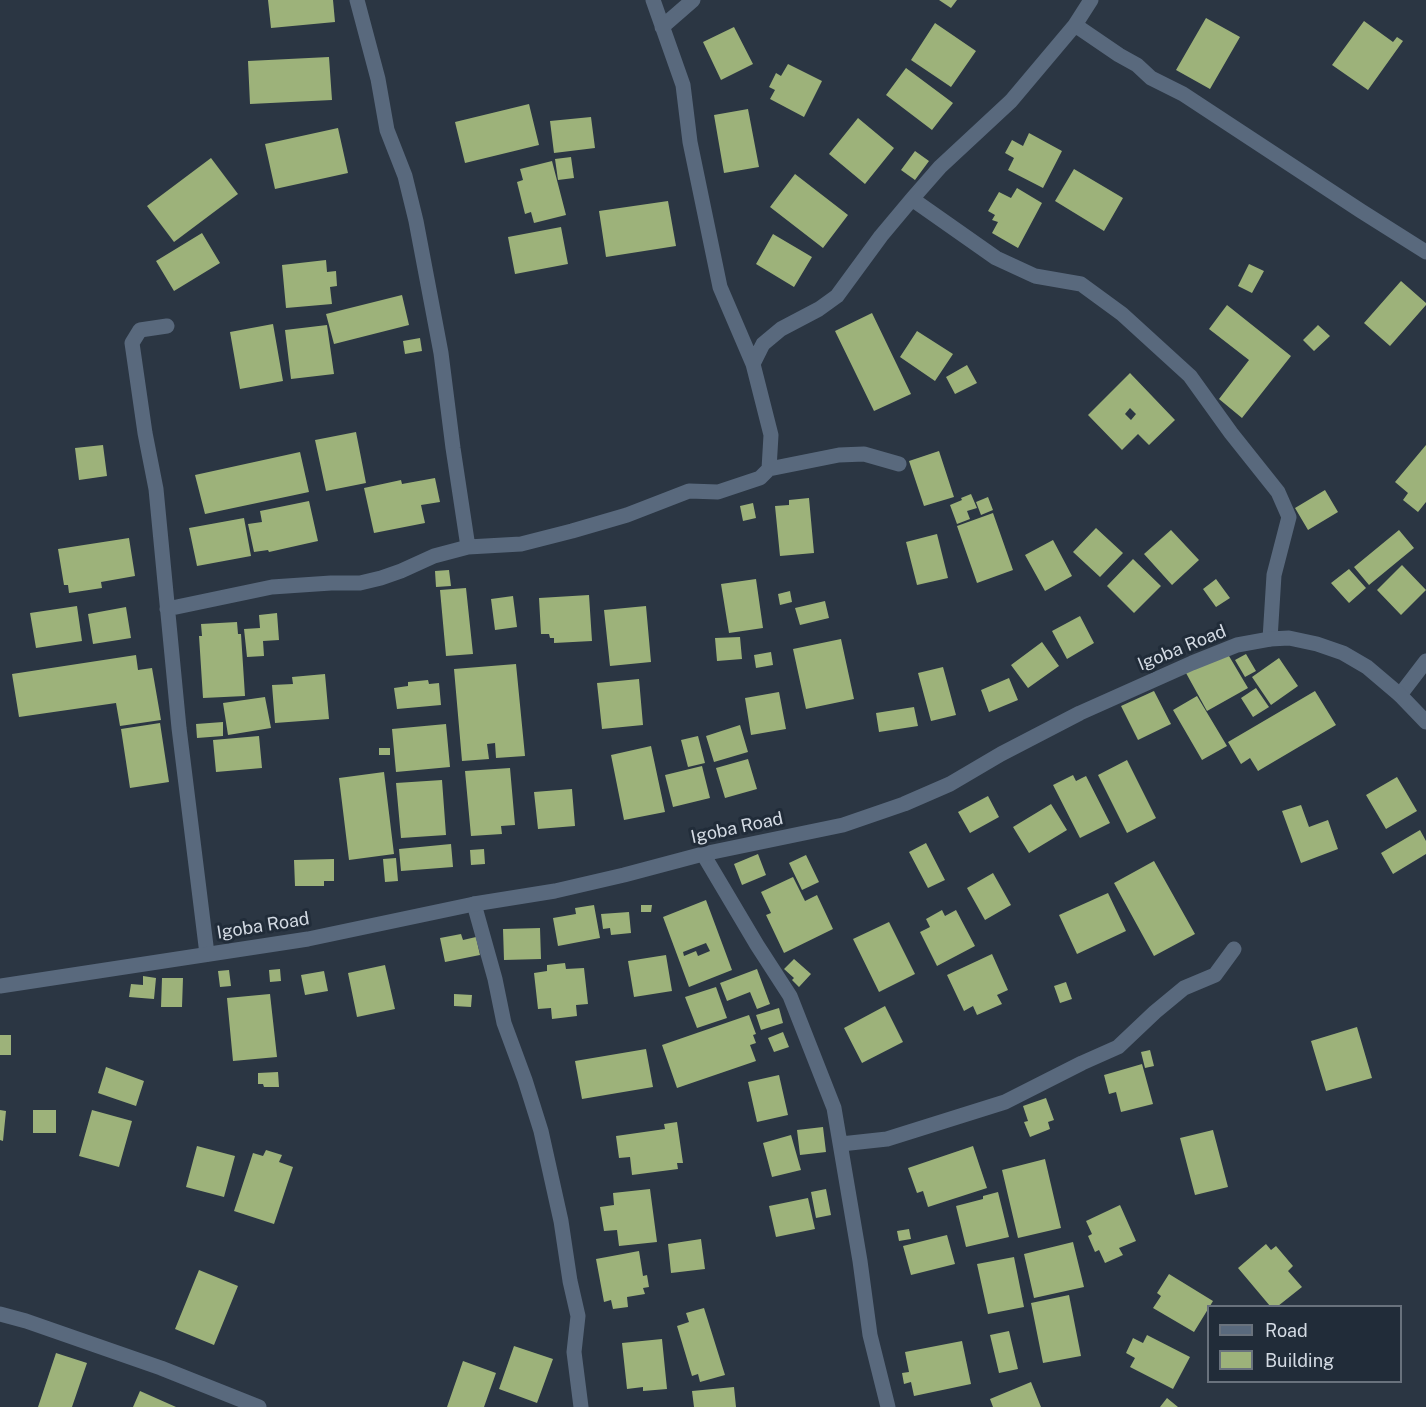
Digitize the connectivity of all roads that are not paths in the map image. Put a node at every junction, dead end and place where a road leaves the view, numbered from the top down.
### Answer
1 (357, 0) edge
2 (653, 0) edge
3 (693, 0) edge
4 (1091, 0) edge
5 (1075, 24) junction
6 (662, 27) junction
7 (912, 199) junction
8 (1426, 252) edge
9 (167, 326) dead end
10 (753, 364) junction
11 (898, 464) dead end
12 (769, 469) junction
13 (468, 547) junction
14 (167, 609) junction
15 (1270, 639) junction
16 (1426, 661) edge
17 (1400, 695) junction
18 (1426, 722) edge
19 (703, 854) junction
20 (474, 904) junction
21 (1234, 950) dead end
22 (207, 954) junction
23 (0, 986) edge
24 (841, 1144) junction
25 (0, 1314) edge
26 (259, 1407) edge
27 (581, 1407) edge
28 (888, 1407) edge

1 - 13 street
2 - 6 street
3 - 6 street
4 - 5 street
5 - 7 street
5 - 8 street
6 - 10 street
7 - 10 street
7 - 15 street
9 - 14 street
10 - 12 street
11 - 12 street
12 - 13 street
13 - 14 street
14 - 22 street
15 - 17 street, Igoba Road
15 - 19 street, Igoba Road
16 - 17 street
17 - 18 street, Igoba Road
19 - 20 street, Igoba Road
19 - 24 street
20 - 22 street, Igoba Road
20 - 27 street
21 - 24 street
22 - 23 street, Igoba Road
24 - 28 street
25 - 26 street

